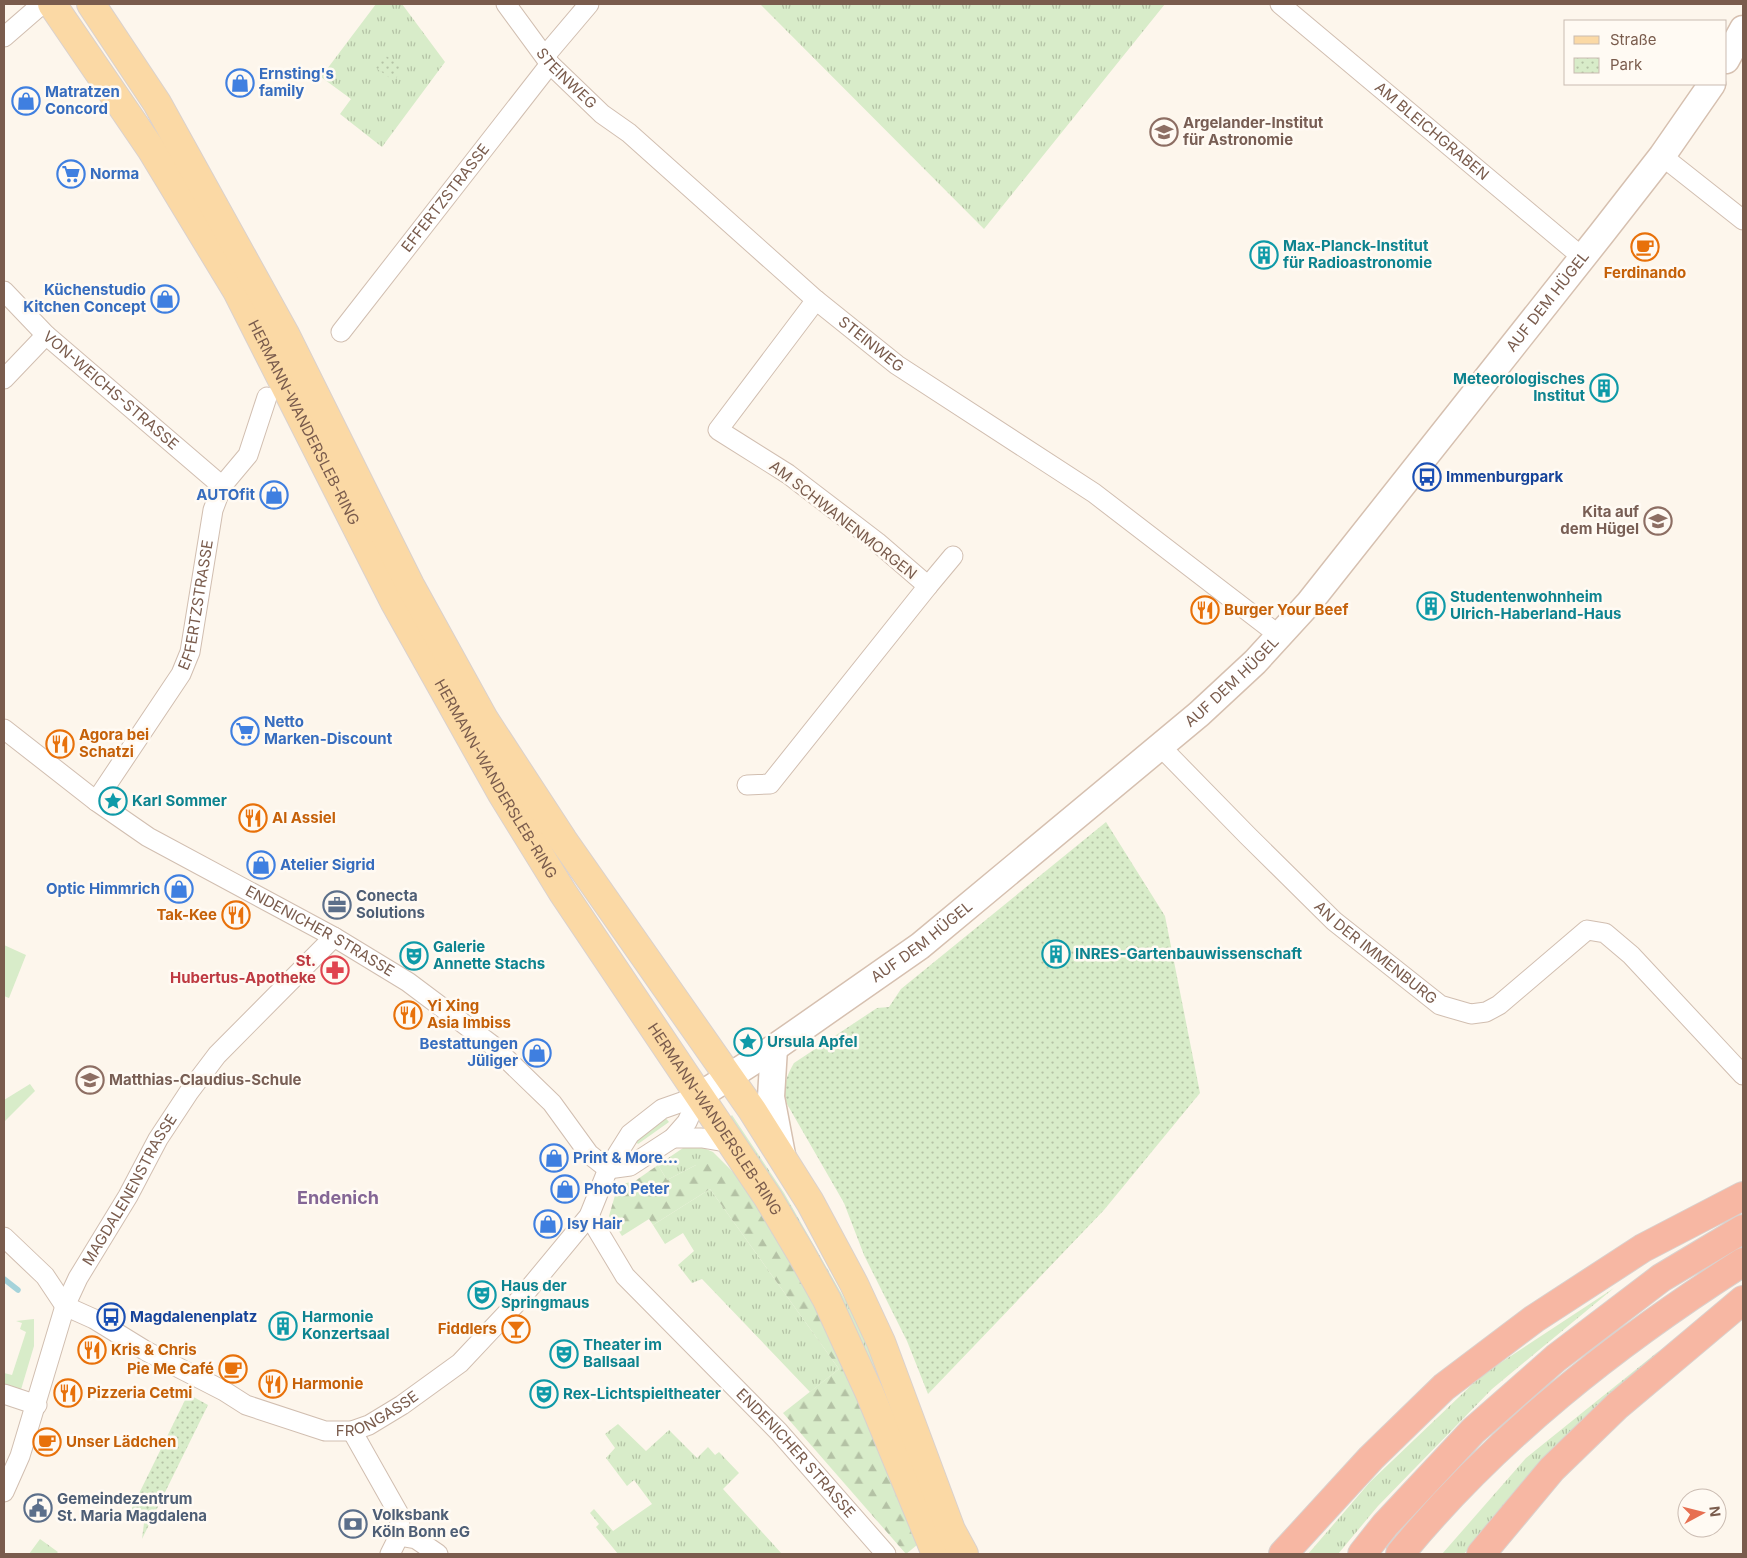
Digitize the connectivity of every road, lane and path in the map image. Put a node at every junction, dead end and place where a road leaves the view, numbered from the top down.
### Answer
1 (42, 4) edge
2 (52, 4) edge
3 (91, 4) edge
4 (506, 4) edge
5 (589, 4) edge
6 (1280, 4) edge
7 (1743, 29) edge
8 (4, 37) edge
9 (1727, 58) edge
10 (548, 60) junction
11 (1711, 85) edge
12 (1662, 156) junction
13 (1743, 220) edge
14 (1582, 257) junction
15 (4, 291) edge
16 (816, 300) junction
17 (341, 332) dead end
18 (46, 335) junction
19 (4, 379) edge
20 (267, 396) dead end
21 (222, 486) junction
22 (953, 556) dead end
23 (928, 586) junction
24 (1280, 636) junction
25 (4, 729) edge
26 (1160, 746) junction
27 (747, 785) dead end
28 (96, 801) junction
29 (334, 937) junction
30 (774, 1048) junction
31 (1743, 1075) edge
32 (729, 1076) junction
33 (699, 1096) junction
34 (673, 1138) junction
35 (731, 1143) junction
36 (782, 1156) junction
37 (608, 1169) junction
38 (1743, 1196) edge
39 (589, 1216) junction
40 (1743, 1229) edge
41 (4, 1237) edge
42 (1743, 1262) edge
43 (1743, 1300) edge
44 (65, 1306) junction
45 (4, 1394) edge
46 (37, 1405) junction
47 (352, 1431) junction
48 (4, 1492) edge
49 (399, 1536) junction
50 (390, 1554) edge
51 (438, 1554) edge
52 (886, 1554) edge
53 (936, 1554) edge
54 (964, 1554) edge
55 (1283, 1554) edge
56 (1362, 1554) edge
57 (1400, 1554) edge
58 (1481, 1554) edge

1 - 8 street
2 - 33 main road, HERMANN-WANDERSLEB-RING
3 - 32 main road, HERMANN-WANDERSLEB-RING
4 - 10 street, STEINWEG
5 - 10 street, EFFERTZSTRASSE
6 - 14 street, AM BLEICHGRABEN
7 - 9 street
10 - 16 street, STEINWEG
10 - 17 street, EFFERTZSTRASSE
11 - 12 street, AUF DEM HÜGEL
12 - 13 street
12 - 14 street, AUF DEM HÜGEL
14 - 24 street, AUF DEM HÜGEL
15 - 18 street, VON-WEICHS-STRASSE
16 - 23 street, AM SCHWANENMORGEN
16 - 24 street, STEINWEG
18 - 19 street
18 - 21 street, VON-WEICHS-STRASSE
20 - 21 street, EFFERTZSTRASSE
21 - 28 street, EFFERTZSTRASSE
22 - 23 street, AM SCHWANENMORGEN
23 - 27 street, AM SCHWANENMORGEN
24 - 26 street, AUF DEM HÜGEL
25 - 28 street, ENDENICHER STRASSE
26 - 30 street, AUF DEM HÜGEL
26 - 31 street, AN DER IMMENBURG
28 - 29 street, ENDENICHER STRASSE
29 - 37 street, ENDENICHER STRASSE
29 - 44 street, MAGDALENENSTRASSE
30 - 32 street, AUF DEM HÜGEL
30 - 36 street
32 - 33 street, AUF DEM HÜGEL
32 - 36 main road, HERMANN-WANDERSLEB-RING
33 - 34 street
33 - 35 main road, HERMANN-WANDERSLEB-RING
33 - 37 street, FRONGASSE
34 - 35 street
34 - 37 street
35 - 53 main road, HERMANN-WANDERSLEB-RING
36 - 54 main road, HERMANN-WANDERSLEB-RING
37 - 39 street, FRONGASSE
38 - 55 highway
39 - 47 street, FRONGASSE
39 - 52 street, ENDENICHER STRASSE
40 - 56 highway
41 - 44 street
42 - 57 highway
43 - 58 highway
44 - 46 street, MAGDALENENSTRASSE
44 - 47 street, FRONGASSE
45 - 46 street
46 - 48 street, MAGDALENENSTRASSE
47 - 49 street
49 - 50 street
49 - 51 street

